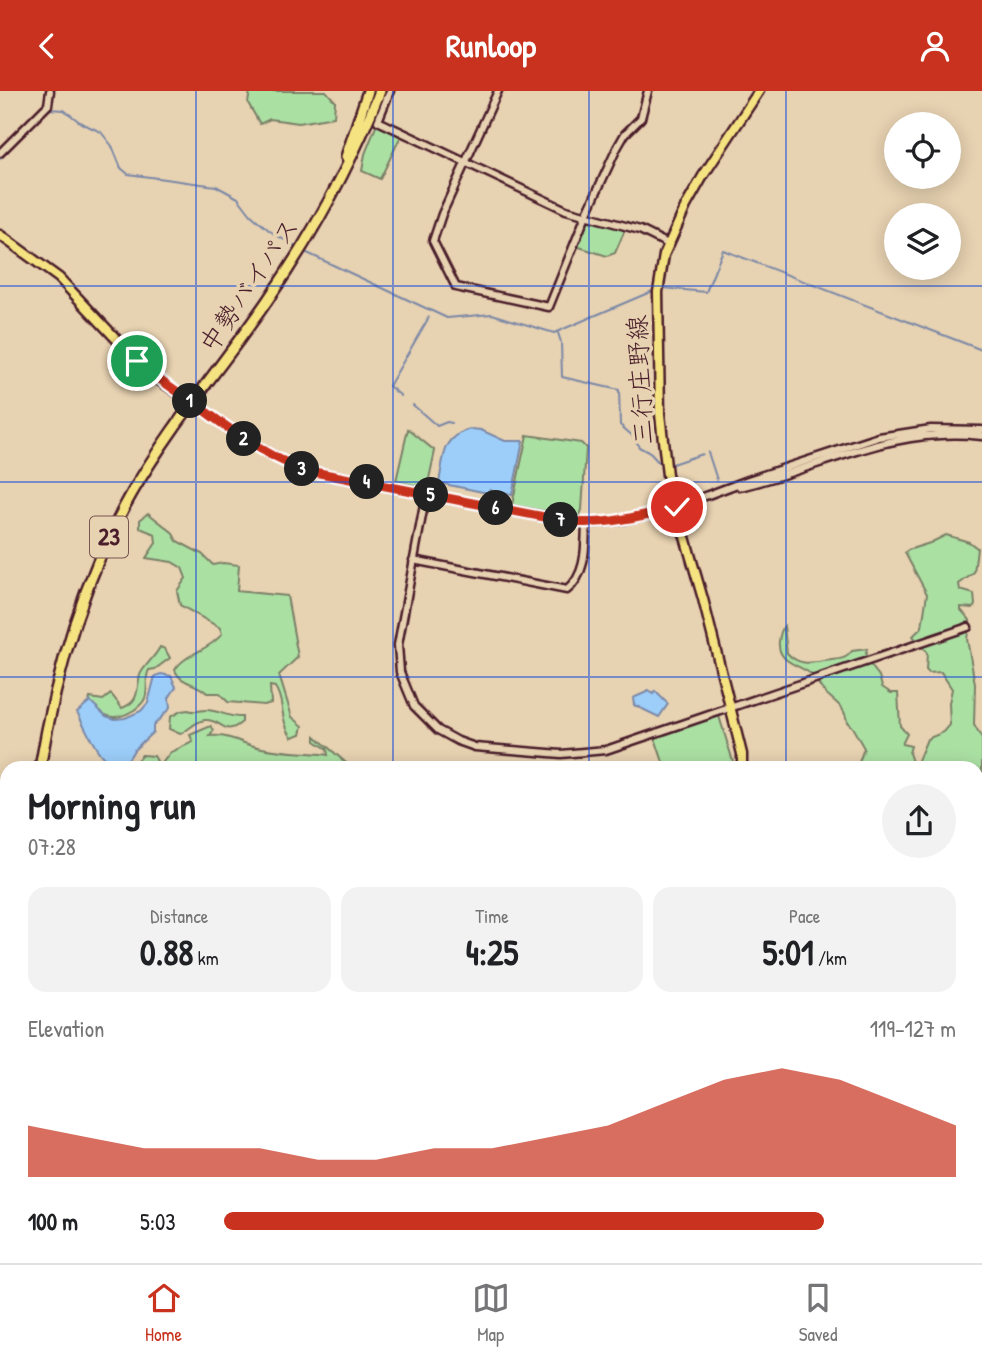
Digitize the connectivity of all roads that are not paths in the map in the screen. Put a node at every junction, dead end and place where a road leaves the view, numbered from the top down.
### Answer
1 (50, 91) edge
2 (368, 91) edge
3 (380, 91) edge
4 (390, 91) edge
5 (498, 91) edge
6 (648, 91) edge
7 (759, 91) edge
8 (0, 153) edge
9 (465, 162) junction
10 (326, 204) junction
11 (586, 215) junction
12 (0, 235) edge
13 (668, 244) junction
14 (192, 402) junction
15 (982, 430) edge
16 (982, 436) edge
17 (717, 493) junction
18 (426, 494) junction
19 (677, 507) junction
20 (586, 523) junction
21 (413, 560) junction
22 (968, 627) dead end
23 (731, 708) junction
24 (41, 761) edge
25 (742, 761) edge
26 (0, 1122) edge
27 (0, 1132) edge

1 - 8 street
2 - 10 highway
3 - 10 highway, 中勢バイパス / 23
4 - 9 street
5 - 9 street
6 - 11 street
7 - 13 main road, 三行庄野線
9 - 11 street
9 - 11 street
10 - 14 highway, 中勢バイパス / 23
11 - 13 street
12 - 14 main road
13 - 19 main road, 三行庄野線
14 - 18 street
14 - 24 highway, 中勢バイパス / 23
15 - 17 street
16 - 17 street
17 - 19 street
18 - 20 street
18 - 21 street
19 - 20 street
19 - 23 main road, 三行庄野線
20 - 21 street
21 - 23 street
22 - 23 street
23 - 25 main road, 三行庄野線
26 - 27 street

